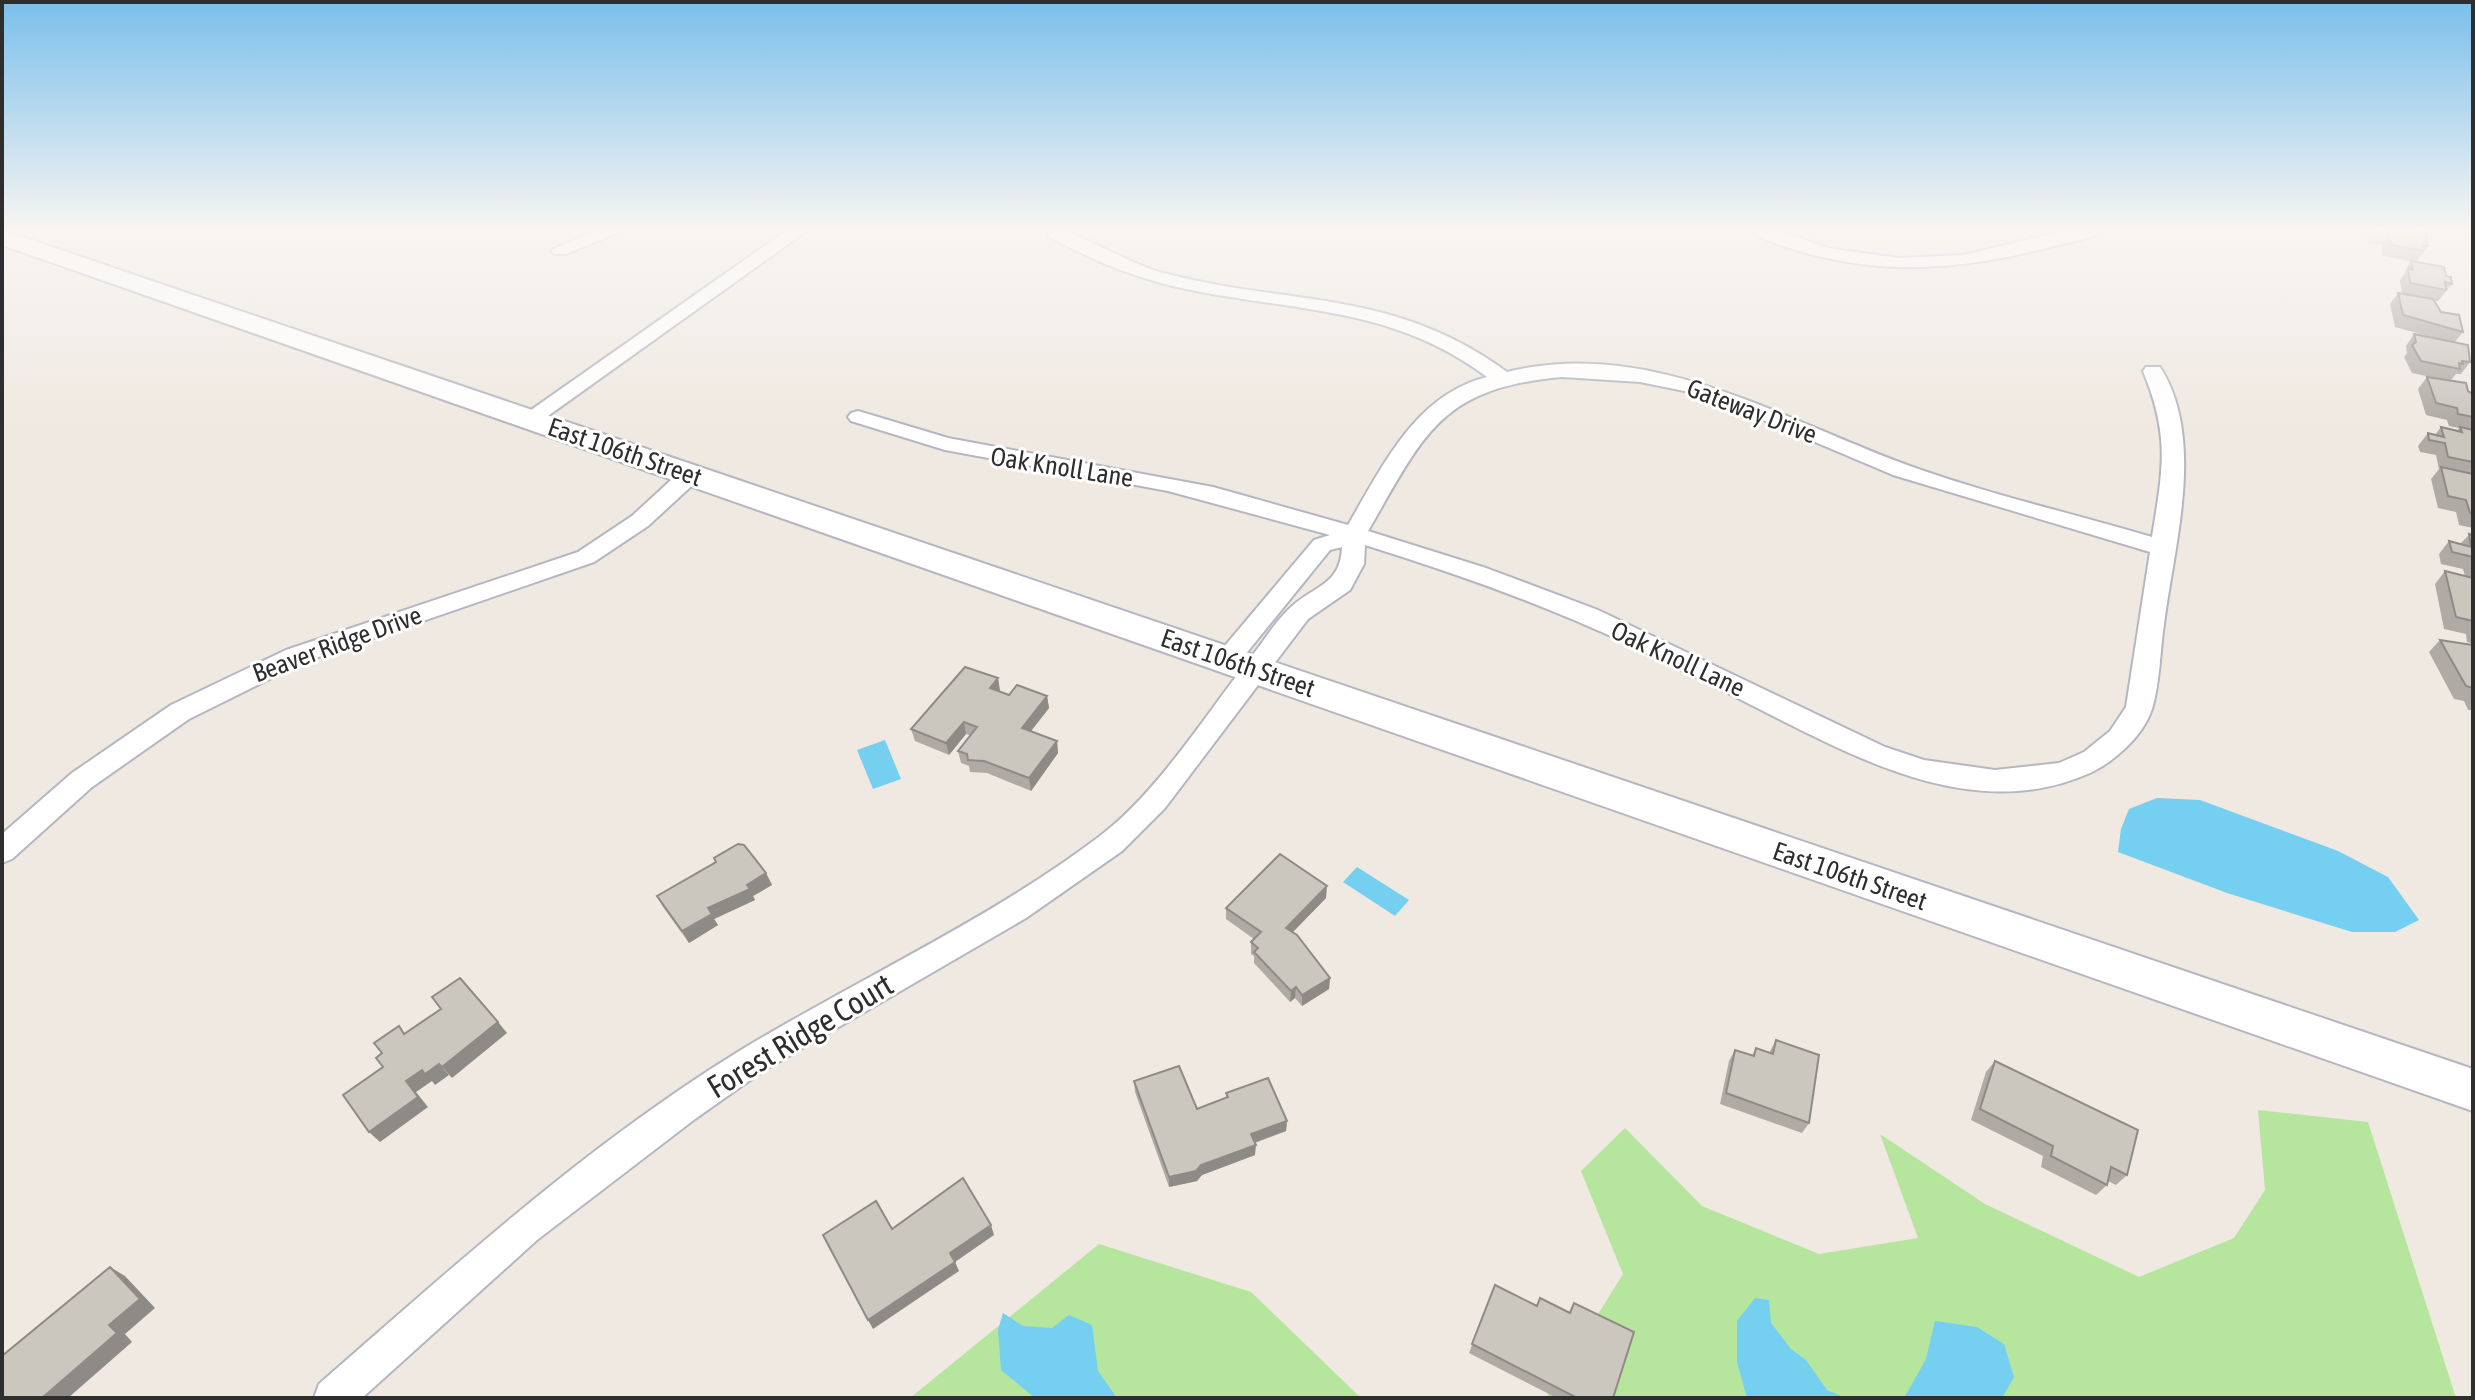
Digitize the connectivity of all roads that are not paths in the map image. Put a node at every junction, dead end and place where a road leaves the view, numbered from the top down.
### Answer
1 (166, 293) edge
2 (709, 293) edge
3 (1254, 293) edge
4 (2153, 371) dead end
5 (1504, 380) junction
6 (858, 417) dead end
7 (531, 419) junction
8 (690, 475) junction
9 (1353, 536) junction
10 (2161, 547) junction
11 (1241, 664) junction
12 (2, 851) edge
13 (2473, 1090) edge
14 (333, 1398) edge

1 - 7 main road, East 106th Street
2 - 7 street
3 - 5 street
4 - 10 street, Oak Knoll Lane
5 - 9 street, Gateway Drive
5 - 10 street, Gateway Drive
6 - 9 street, Oak Knoll Lane
7 - 8 main road, East 106th Street
8 - 11 main road, East 106th Street
8 - 12 street, Beaver Ridge Drive
9 - 10 street, Oak Knoll Lane
9 - 11 street
9 - 11 street, Gateway Drive
11 - 13 main road, East 106th Street
11 - 14 street, Forest Ridge Court

